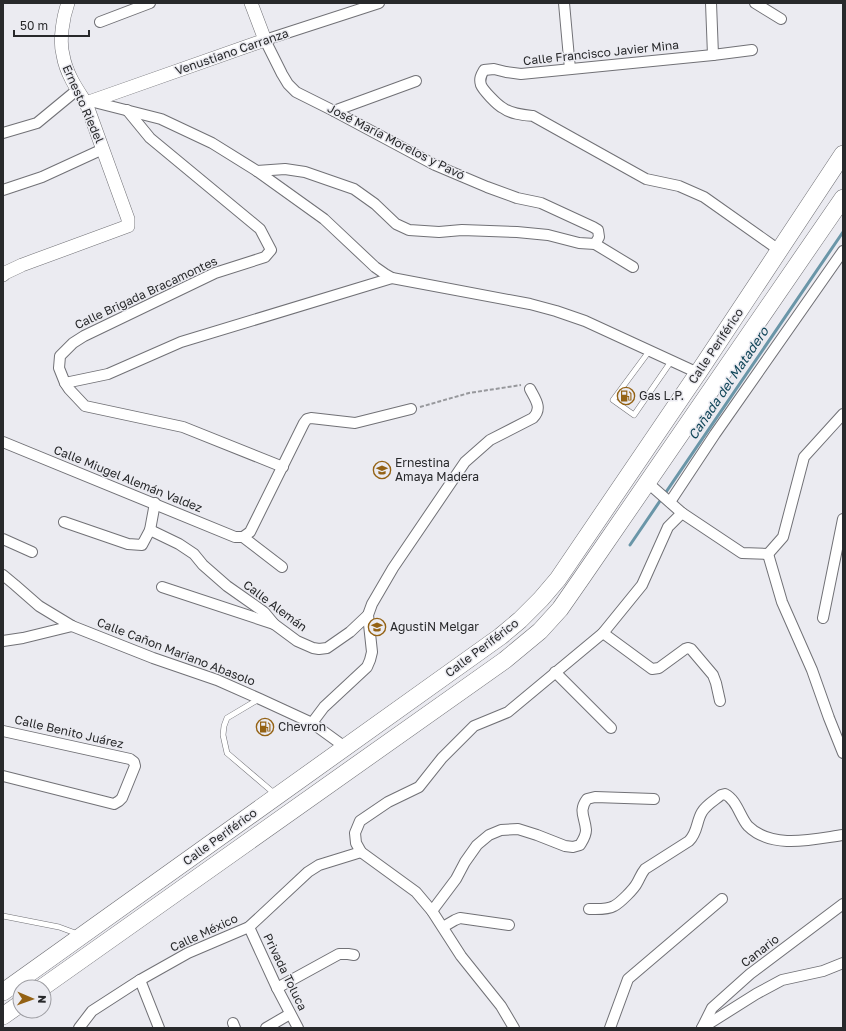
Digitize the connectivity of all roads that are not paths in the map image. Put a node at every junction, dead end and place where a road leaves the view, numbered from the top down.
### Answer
1 (68, 3) edge
2 (150, 3) edge
3 (251, 3) edge
4 (379, 3) edge
5 (564, 3) edge
6 (711, 3) edge
7 (755, 3) edge
8 (781, 18) dead end
9 (100, 22) dead end
10 (265, 40) junction
11 (752, 50) dead end
12 (713, 55) junction
13 (570, 68) junction
14 (416, 81) dead end
15 (77, 90) junction
16 (88, 102) junction
17 (127, 110) junction
18 (334, 111) junction
19 (3, 133) edge
20 (103, 149) junction
21 (843, 154) edge
22 (257, 171) junction
23 (3, 190) edge
24 (843, 198) edge
25 (595, 244) junction
26 (779, 250) junction
27 (843, 251) edge
28 (633, 267) dead end
29 (3, 275) edge
30 (392, 278) junction
31 (650, 350) junction
32 (672, 360) junction
33 (698, 373) junction
34 (65, 383) junction
35 (530, 389) road end
36 (411, 409) road end
37 (843, 414) edge
38 (3, 442) edge
39 (282, 467) junction
40 (653, 487) junction
41 (669, 500) junction
42 (155, 503) junction
43 (682, 513) junction
44 (843, 519) edge
45 (64, 522) dead end
46 (150, 530) junction
47 (243, 537) junction
48 (3, 539) edge
49 (32, 552) dead end
50 (768, 554) junction
51 (282, 567) dead end
52 (3, 575) edge
53 (162, 586) dead end
54 (368, 615) junction
55 (823, 618) dead end
56 (274, 624) junction
57 (72, 626) junction
58 (603, 633) junction
59 (3, 641) edge
60 (555, 672) junction
61 (260, 699) junction
62 (720, 701) dead end
63 (312, 723) junction
64 (611, 728) dead end
65 (3, 731) edge
66 (345, 747) junction
67 (843, 753) edge
68 (3, 776) edge
69 (277, 796) junction
70 (654, 799) dead end
71 (843, 835) edge
72 (361, 852) junction
73 (722, 899) dead end
74 (843, 904) edge
75 (589, 909) dead end
76 (432, 911) junction
77 (3, 916) edge
78 (509, 925) dead end
79 (249, 927) junction
80 (443, 927) junction
81 (82, 936) junction
82 (354, 955) dead end
83 (843, 964) edge
84 (140, 980) junction
85 (52, 981) edge
86 (276, 988) junction
87 (3, 992) edge
88 (12, 1010) edge
89 (290, 1014) junction
90 (3, 1016) edge
91 (79, 1028) edge
92 (158, 1028) edge
93 (266, 1028) edge
94 (298, 1028) edge
95 (514, 1028) edge
96 (610, 1028) edge
97 (702, 1028) edge

1 - 15 street, Ernesto Riedel
2 - 9 street
3 - 10 street, José María Morelos y Pavó
4 - 10 street, Venustiano Carranza
5 - 13 street
6 - 12 street
7 - 8 street
10 - 16 street, Venustiano Carranza
10 - 18 street, José María Morelos y Pavó
11 - 12 street, Calle Francisco Javier Mina
12 - 13 street, Calle Francisco Javier Mina
13 - 26 street, Calle Francisco Javier Mina
14 - 18 street
15 - 16 street, Ernesto Riedel
15 - 19 street
16 - 17 street
16 - 20 street, Ernesto Riedel
17 - 22 street
17 - 34 street, Calle Brigada Bracamontes
18 - 25 street, José María Morelos y Pavó
20 - 23 street
20 - 29 street, Ernesto Riedel
21 - 26 highway, Calle Periférico
22 - 25 street
22 - 30 street
24 - 40 highway, Calle Periférico
25 - 28 street
26 - 33 highway, Calle Periférico
27 - 41 street
30 - 31 street
30 - 34 street
31 - 32 street
31 - 32 lane
32 - 33 street
33 - 66 highway, Calle Periférico
34 - 39 street
35 - 54 street
36 - 39 street
37 - 50 street
38 - 42 street, Calle Miugel Alemán Valdez
39 - 47 street
40 - 41 street
40 - 85 highway, Calle Periférico
41 - 43 street
42 - 46 street
42 - 47 street, Calle Miugel Alemán Valdez
43 - 50 street
43 - 58 street
44 - 55 street
45 - 46 street
46 - 56 street, Calle Alemán
47 - 51 street
48 - 49 street
50 - 67 street
52 - 57 street, Calle Cañon Mariano Abasolo
53 - 56 street
54 - 56 street, Calle Alemán
54 - 63 street
57 - 59 street
57 - 61 street, Calle Cañon Mariano Abasolo
58 - 60 street
58 - 62 street
60 - 64 street
60 - 72 street
61 - 63 street, Calle Cañon Mariano Abasolo
61 - 69 lane
63 - 66 street, Calle Cañon Mariano Abasolo
65 - 68 street, Calle Benito Juárez
66 - 69 highway, Calle Periférico
69 - 81 highway, Calle Periférico
70 - 76 street
71 - 75 street
72 - 76 street
72 - 79 street, Calle México
73 - 96 street
74 - 97 street, Canario
76 - 80 street
77 - 81 lane
78 - 80 street
79 - 84 street, Calle México
79 - 86 street, Privada Toluca
80 - 95 street
81 - 87 highway, Calle Periférico
82 - 86 street
83 - 97 street
84 - 91 street, Calle México
84 - 92 street
86 - 89 street, Privada Toluca
88 - 90 highway
89 - 93 street
89 - 94 street, Privada Toluca

